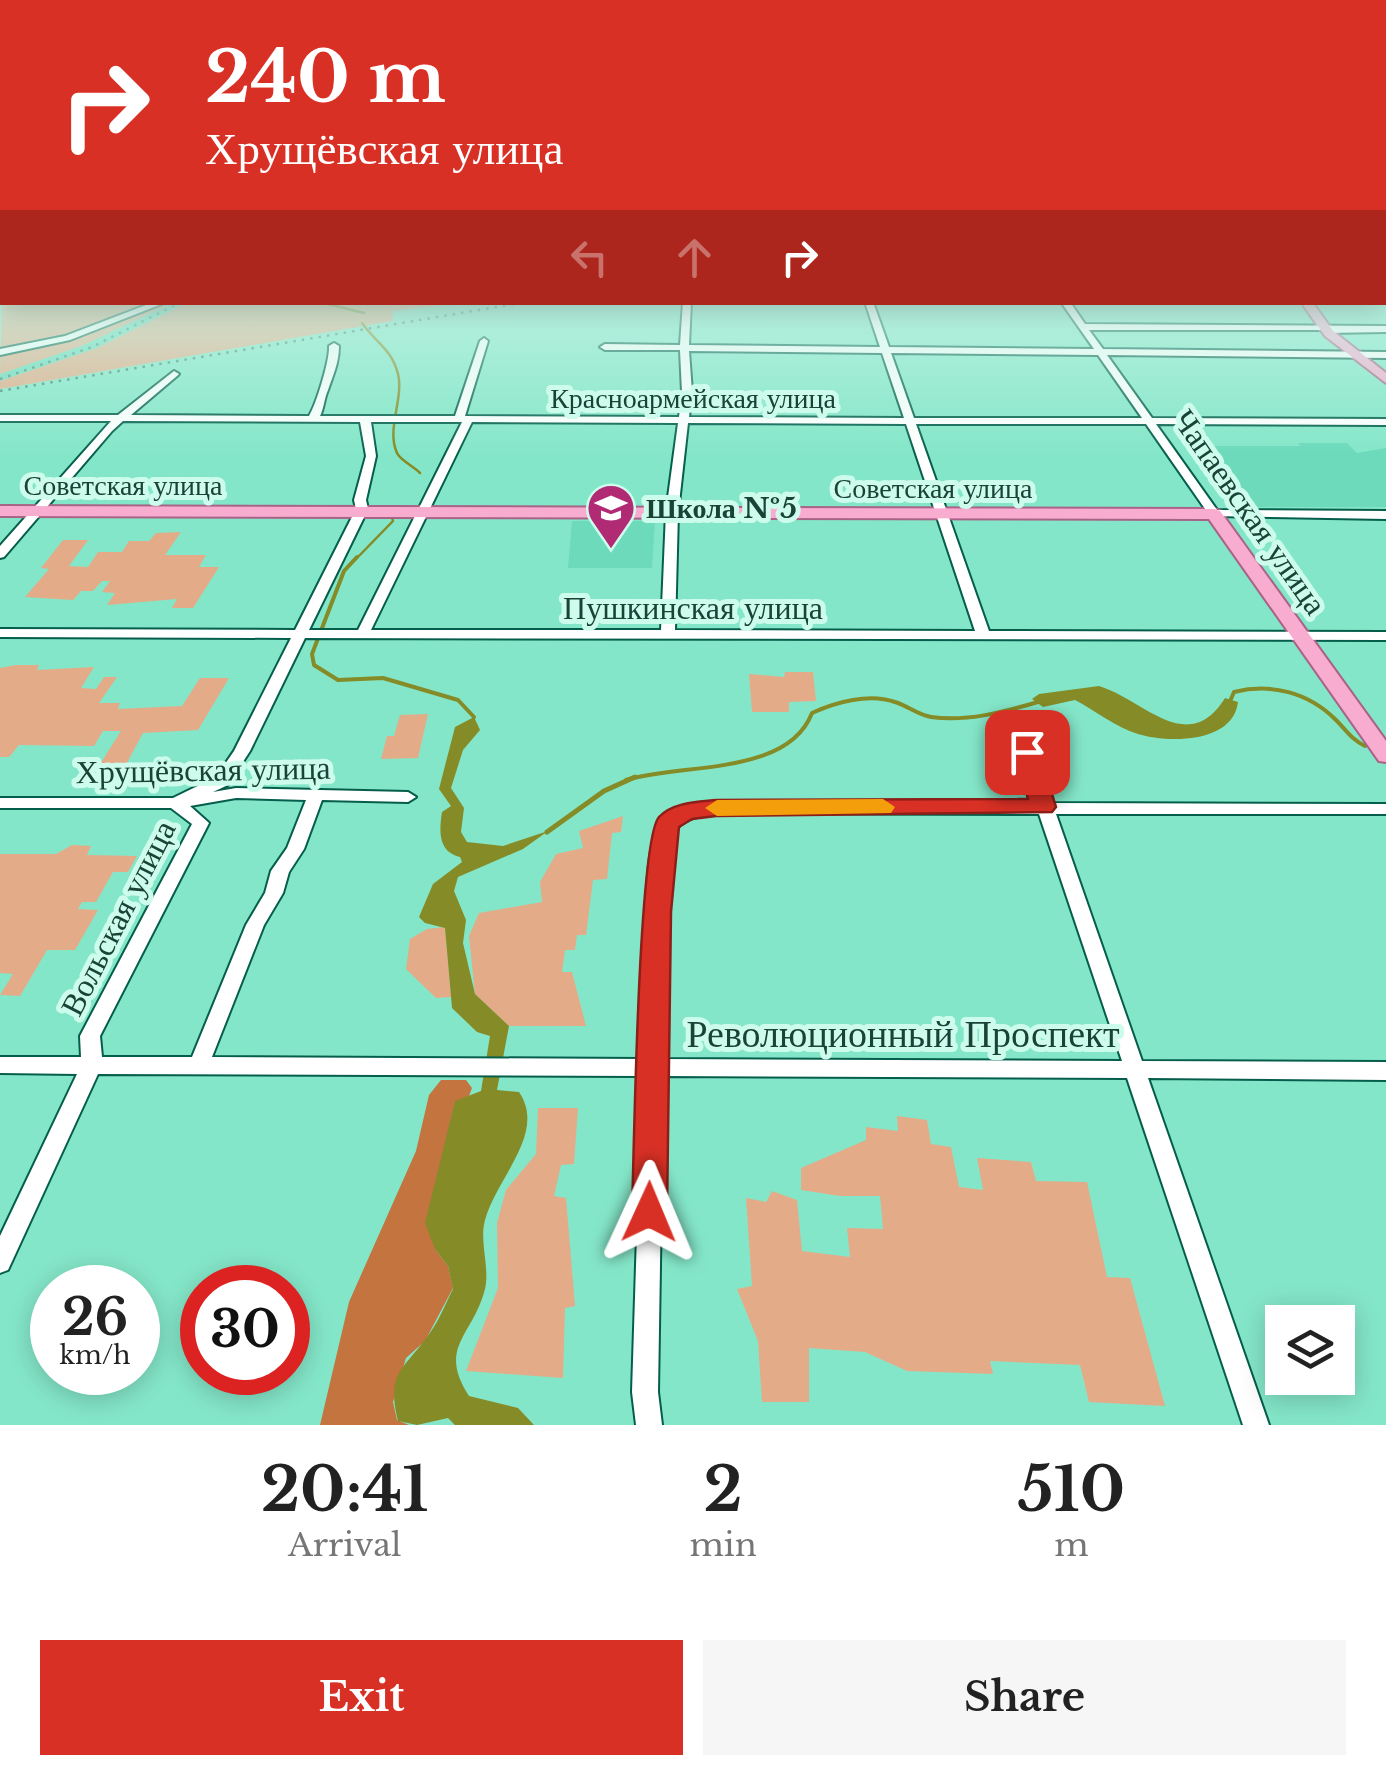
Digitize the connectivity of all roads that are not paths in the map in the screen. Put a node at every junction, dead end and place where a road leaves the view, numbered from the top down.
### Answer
1 (111, 322) edge
2 (686, 322) edge
3 (874, 322) edge
4 (1078, 322) edge
5 (1318, 322) edge
6 (1082, 327) junction
7 (1324, 328) junction
8 (1386, 330) edge
9 (484, 341) dead end
10 (334, 346) dead end
11 (605, 347) dead end
12 (684, 349) junction
13 (882, 349) junction
14 (1100, 351) junction
15 (0, 352) edge
16 (1356, 354) junction
17 (1386, 354) edge
18 (174, 374) dead end
19 (1386, 379) edge
20 (0, 418) edge
21 (312, 419) junction
22 (368, 419) junction
23 (464, 419) junction
24 (123, 420) junction
25 (684, 420) junction
26 (907, 421) junction
27 (1150, 422) junction
28 (1386, 422) edge
29 (38, 510) junction
30 (362, 510) junction
31 (424, 510) junction
32 (0, 511) edge
33 (672, 512) junction
34 (939, 512) junction
35 (1214, 514) junction
36 (1379, 515) edge
37 (1386, 529) edge
38 (1, 551) edge
39 (0, 633) edge
40 (362, 635) junction
41 (306, 636) junction
42 (668, 636) junction
43 (984, 636) junction
44 (1386, 636) edge
45 (1300, 637) junction
46 (1027, 752) dead end
47 (1386, 756) edge
48 (315, 797) junction
49 (408, 797) dead end
50 (0, 803) edge
51 (175, 803) junction
52 (1043, 807) junction
53 (1386, 809) edge
54 (0, 1064) edge
55 (92, 1065) junction
56 (200, 1065) junction
57 (652, 1067) junction
58 (1132, 1069) junction
59 (1386, 1071) edge
60 (0, 1262) edge
61 (649, 1425) edge
62 (1256, 1425) edge

1 - 15 street
2 - 12 street
3 - 13 street
4 - 6 street, Чапаевская улица
5 - 7 main road
6 - 7 street
6 - 14 street, Чапаевская улица
7 - 8 street
7 - 16 main road
9 - 23 street
10 - 21 street
11 - 12 street
12 - 13 street
12 - 25 street
13 - 14 street
13 - 26 street
14 - 16 street
14 - 27 street, Чапаевская улица
16 - 17 street
16 - 19 main road
18 - 24 street
20 - 24 street, Красноармейская улица
21 - 22 street, Красноармейская улица
21 - 24 street, Красноармейская улица
22 - 23 street, Красноармейская улица
22 - 30 street, Вольская улица
23 - 25 street, Красноармейская улица
23 - 31 street
24 - 29 street
25 - 26 street, Красноармейская улица
25 - 33 street
26 - 27 street, Красноармейская улица
26 - 34 street
27 - 28 street, Красноармейская улица
27 - 35 street, Чапаевская улица
29 - 30 main road, Советская улица
29 - 32 main road, Советская улица
29 - 38 street
30 - 31 main road, Советская улица
30 - 41 street, Вольская улица
31 - 33 main road, Советская улица
31 - 40 street
33 - 34 main road, Советская улица
33 - 42 street
34 - 35 main road, Советская улица
34 - 43 street
35 - 36 street, Советская улица
35 - 45 main road, Чапаевская улица
36 - 37 street
39 - 41 street, Пушкинская улица
40 - 41 street, Пушкинская улица
40 - 42 street, Пушкинская улица
41 - 51 street, Вольская улица
42 - 43 street, Пушкинская улица
43 - 45 street, Пушкинская улица
44 - 45 street, Пушкинская улица
45 - 47 main road, Чапаевская улица
46 - 52 street
48 - 49 street, Хрущёвская улица
48 - 51 street, Хрущёвская улица
48 - 56 street
50 - 51 street, Хрущёвская улица
51 - 55 street, Вольская улица
52 - 53 street
52 - 57 street
52 - 58 street
54 - 55 street, Революционный Проспект
55 - 56 street, Революционный Проспект
55 - 60 street, Вольская улица
56 - 57 street, Революционный Проспект
57 - 58 street, Революционный Проспект
57 - 61 street
58 - 59 street, Революционный Проспект
58 - 62 street

